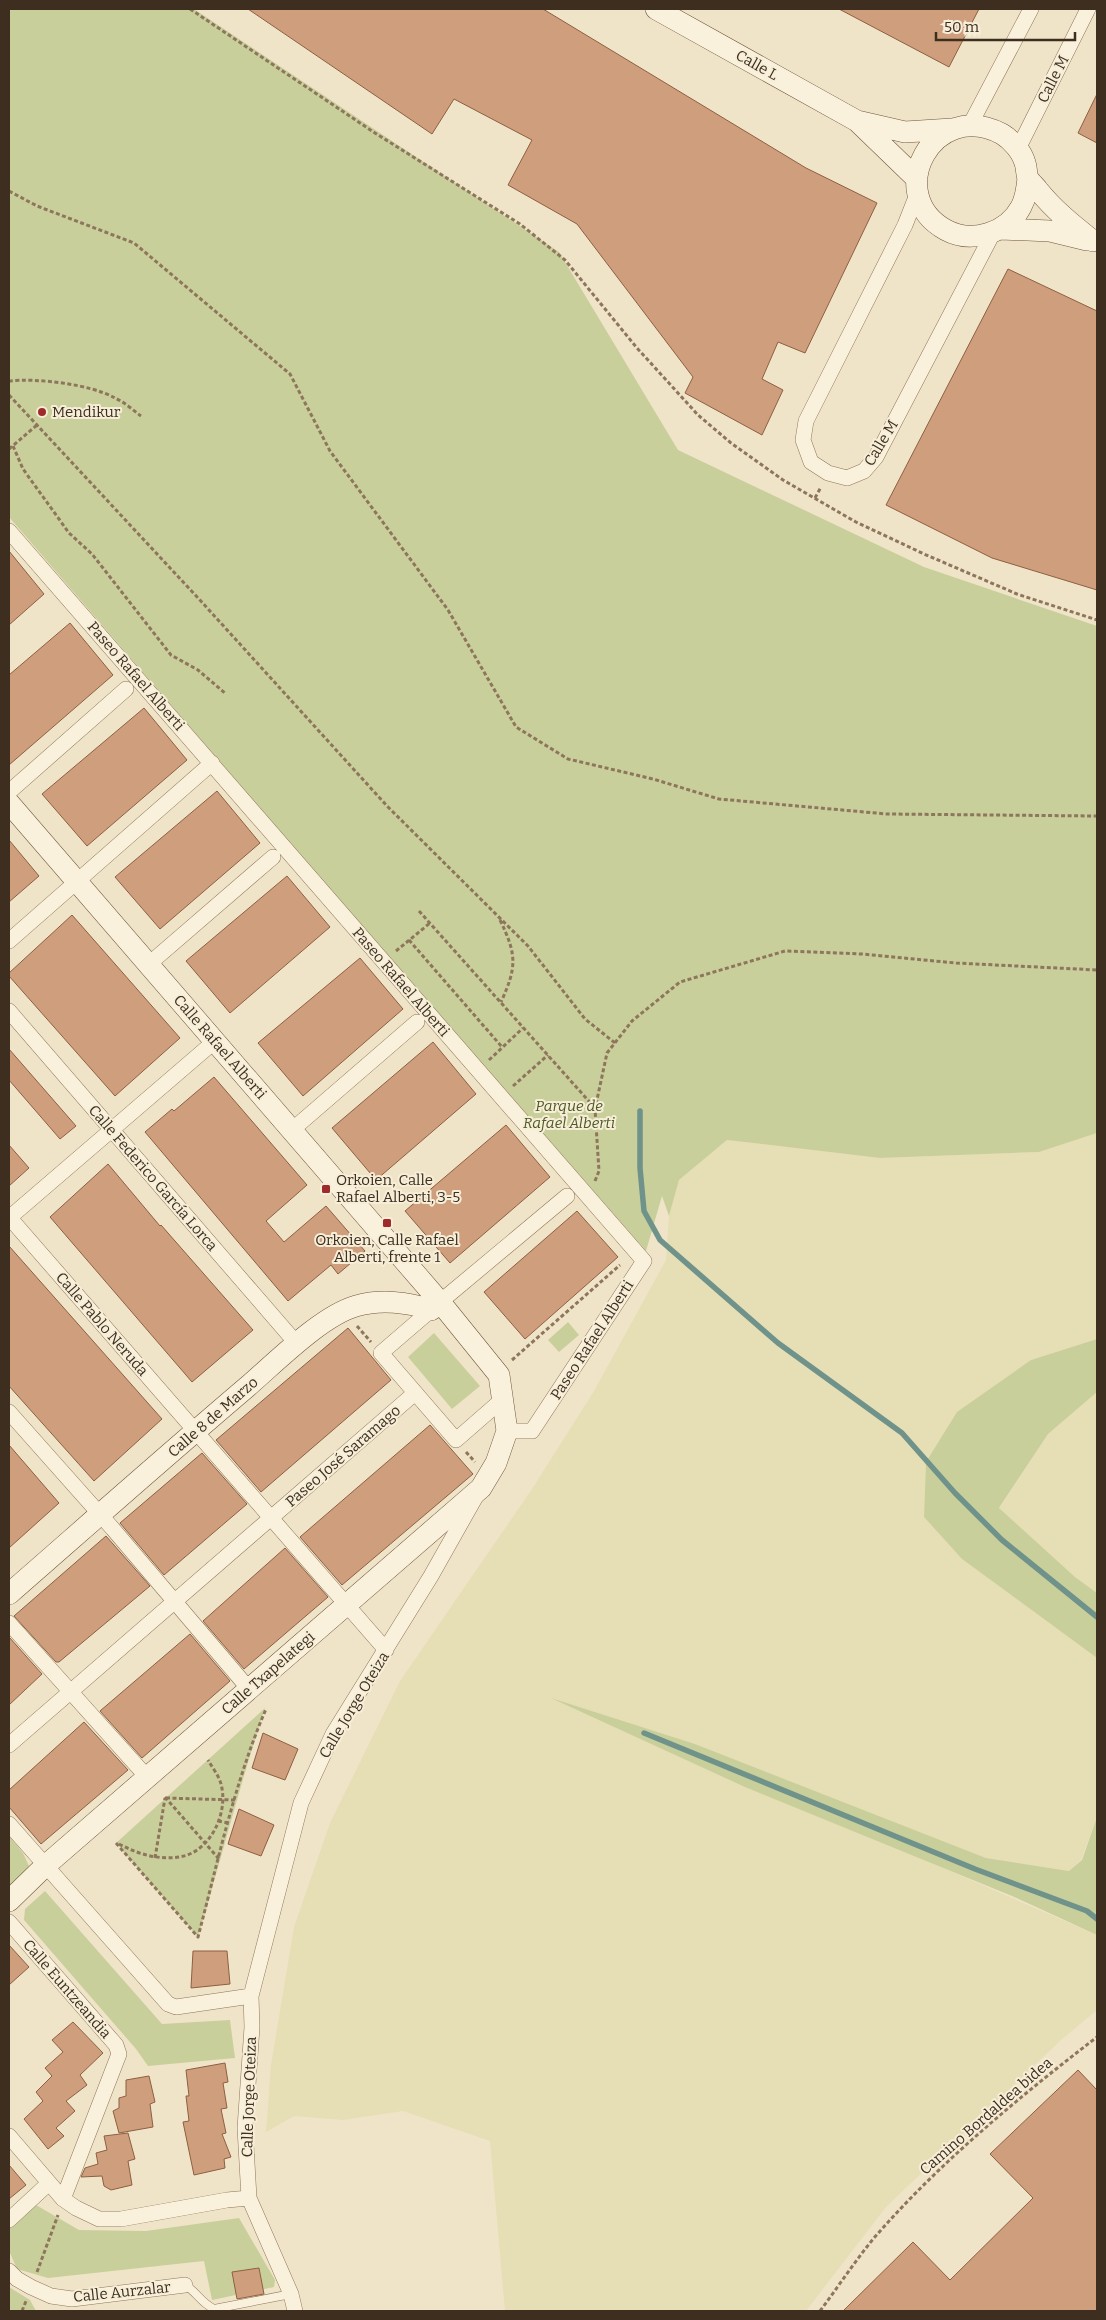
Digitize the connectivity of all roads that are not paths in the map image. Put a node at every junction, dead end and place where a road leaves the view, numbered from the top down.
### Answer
1 (656, 9) edge
2 (1031, 9) edge
3 (1088, 9) edge
4 (857, 121) junction
5 (961, 127) junction
6 (1018, 149) junction
7 (1028, 178) junction
8 (917, 186) junction
9 (997, 231) junction
10 (1095, 242) edge
11 (9, 531) edge
12 (126, 689) dead end
13 (212, 763) junction
14 (9, 792) edge
15 (9, 803) edge
16 (273, 858) dead end
17 (78, 881) junction
18 (9, 941) edge
19 (149, 964) junction
20 (9, 1011) edge
21 (417, 1022) dead end
22 (215, 1041) junction
23 (112, 1130) junction
24 (292, 1130) junction
25 (566, 1196) dead end
26 (9, 1218) edge
27 (436, 1306) junction
28 (297, 1344) junction
29 (415, 1393) junction
30 (504, 1399) junction
31 (9, 1412) edge
32 (507, 1430) junction
33 (195, 1432) junction
34 (481, 1488) junction
35 (100, 1515) junction
36 (270, 1519) junction
37 (9, 1594) edge
38 (175, 1601) junction
39 (346, 1605) junction
40 (9, 1623) edge
41 (386, 1650) junction
42 (249, 1689) junction
43 (70, 1691) junction
44 (9, 1745) edge
45 (147, 1777) junction
46 (9, 1824) edge
47 (46, 1866) junction
48 (9, 1902) edge
49 (9, 1922) edge
50 (251, 1996) junction
51 (9, 2136) edge
52 (49, 2183) junction
53 (249, 2198) junction
54 (61, 2205) junction
55 (9, 2220) edge
56 (9, 2271) edge
57 (185, 2285) joint
58 (291, 2294) junction
59 (295, 2311) edge

1 - 4 street, Calle L
2 - 5 street
3 - 6 street, Calle M
4 - 5 street, Calle L
4 - 8 street, Calle L
5 - 6 street
5 - 8 street
6 - 7 street
7 - 9 street
7 - 10 street
8 - 9 street
8 - 9 street, Calle M
9 - 10 street
11 - 13 street, Paseo Rafael Alberti
12 - 14 street
13 - 17 street
13 - 32 street, Paseo Rafael Alberti
15 - 17 street, Calle Rafael Alberti
16 - 19 street
17 - 18 street
17 - 19 street, Calle Rafael Alberti
19 - 22 street, Calle Rafael Alberti
20 - 23 street, Calle Federico García Lorca
21 - 24 street
22 - 23 street
22 - 24 street, Calle Rafael Alberti
23 - 26 street
23 - 28 street, Calle Federico García Lorca
24 - 27 street, Calle Rafael Alberti
25 - 27 street
26 - 33 street, Calle Pablo Neruda
27 - 28 street, Calle 8 de Marzo
27 - 29 street
27 - 30 street, Calle Rafael Alberti
28 - 33 street, Calle 8 de Marzo
29 - 30 street
29 - 36 street, Paseo José Saramago
30 - 32 street, Calle Rafael Alberti
31 - 35 street
32 - 34 street, Calle Txapelategi
33 - 35 street, Calle 8 de Marzo
33 - 36 street
34 - 39 street, Calle Txapelategi
34 - 41 street, Calle Jorge Oteiza
35 - 37 street, Calle 8 de Marzo
35 - 38 street
36 - 38 street, Paseo José Saramago
36 - 39 street
38 - 42 street
38 - 43 street, Paseo José Saramago
39 - 41 street
39 - 42 street, Calle Txapelategi
40 - 43 street
41 - 50 street, Calle Jorge Oteiza
42 - 45 street, Calle Txapelategi
43 - 44 street, Paseo José Saramago
43 - 45 street
45 - 47 street, Calle Txapelategi
46 - 47 street
47 - 48 street, Calle Txapelategi
47 - 50 street
49 - 54 street, Calle Euntzeandia
50 - 53 street, Calle Jorge Oteiza
51 - 52 street
52 - 54 street
52 - 55 street
53 - 54 street
53 - 58 street
56 - 57 street, Calle Aurzalar
57 - 58 lane, Calle Aurzalar
58 - 59 street

